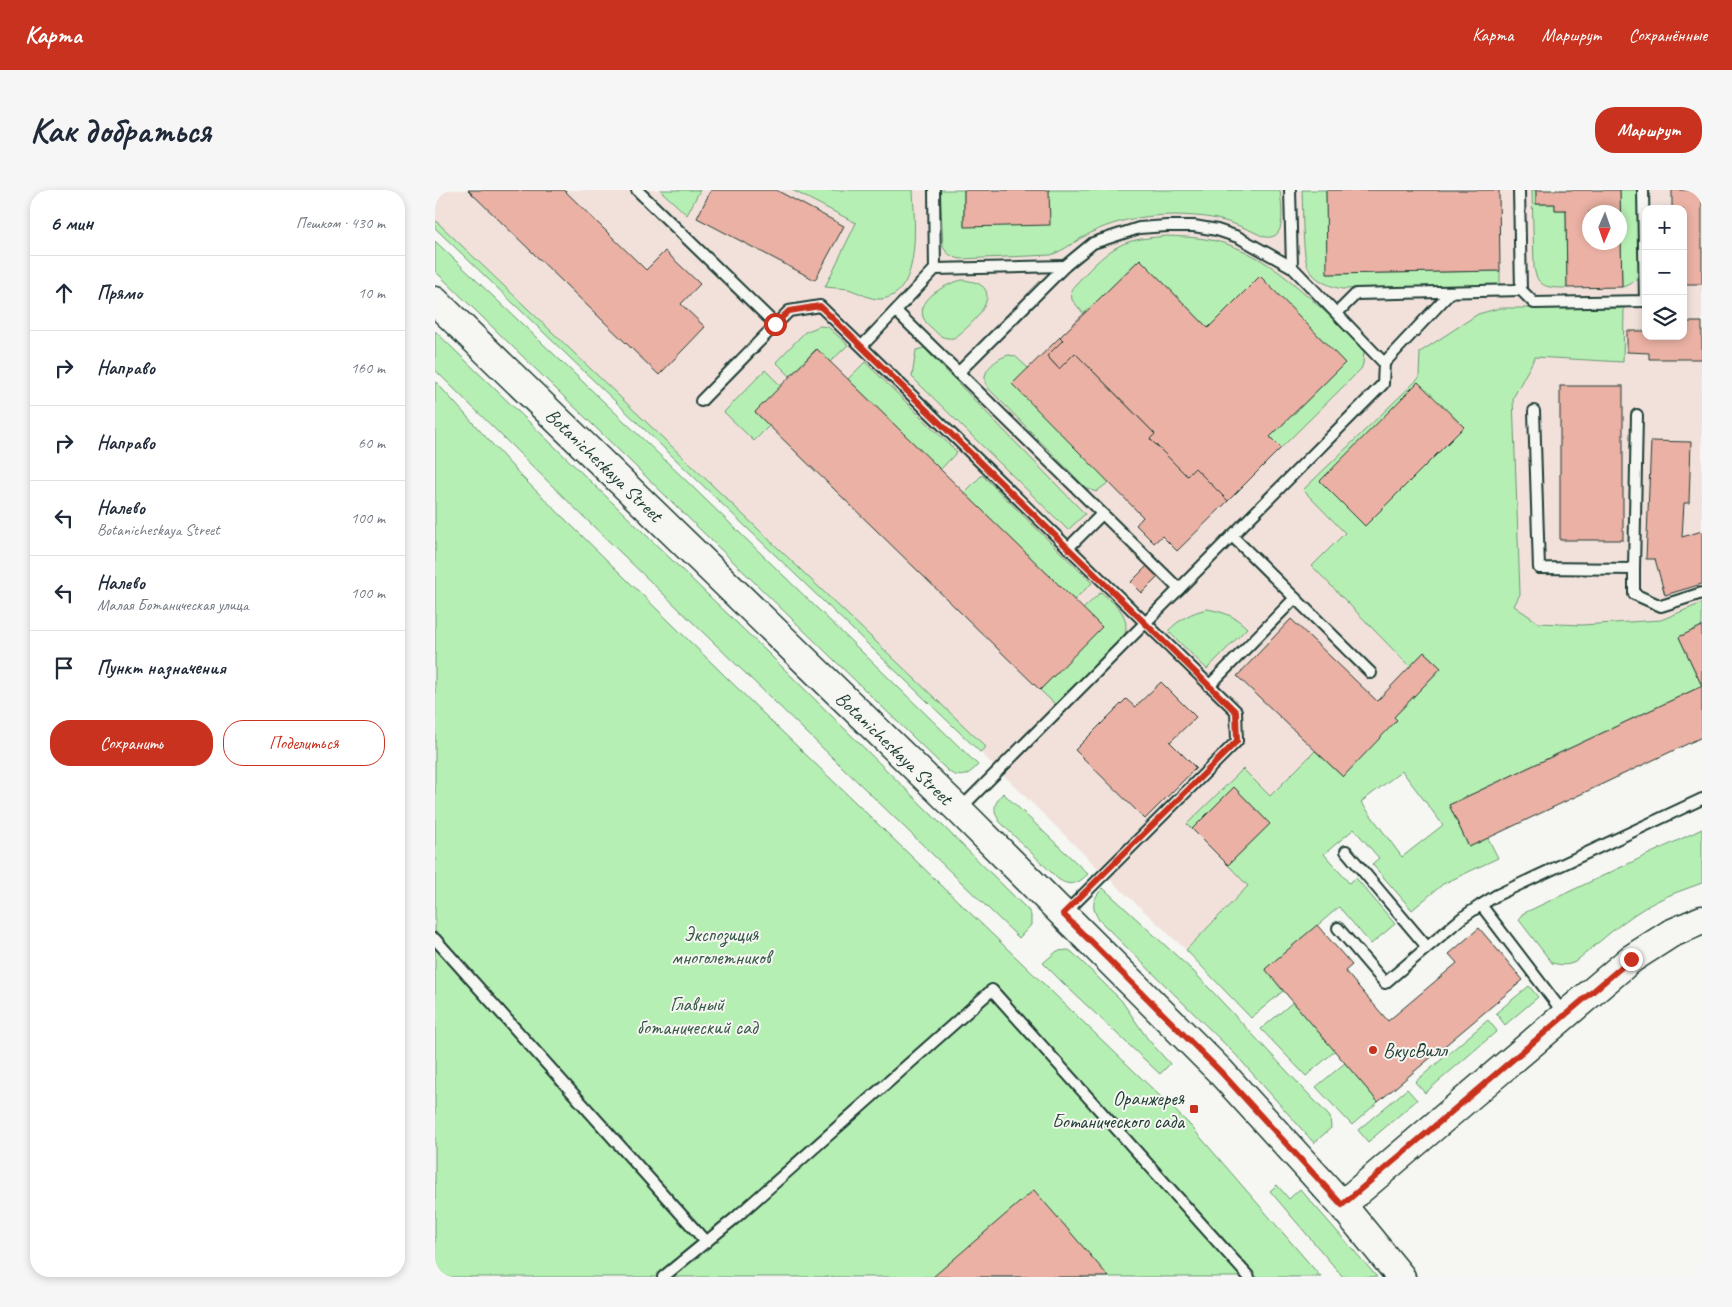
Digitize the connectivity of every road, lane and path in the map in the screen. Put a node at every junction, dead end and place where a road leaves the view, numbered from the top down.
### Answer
1 (637, 190) edge
2 (934, 190) edge
3 (1290, 190) edge
4 (1519, 190) edge
5 (1643, 190) edge
6 (1065, 266) junction
7 (1292, 266) junction
8 (935, 269) junction
9 (1521, 290) junction
10 (1451, 292) junction
11 (435, 301) edge
12 (896, 310) junction
13 (1337, 313) junction
14 (775, 324) junction
15 (862, 346) junction
16 (1384, 363) junction
17 (958, 373) junction
18 (701, 401) dead end
19 (1535, 411) dead end
20 (1637, 415) dead end
21 (1101, 514) junction
22 (1232, 536) junction
23 (1068, 548) junction
24 (1634, 569) junction
25 (1179, 589) junction
26 (1702, 593) edge
27 (1295, 598) junction
28 (1145, 623) junction
29 (1371, 673) dead end
30 (1209, 686) junction
31 (1702, 799) edge
32 (959, 810) junction
33 (1346, 850) dead end
34 (1481, 905) junction
35 (1063, 914) junction
36 (1702, 920) edge
37 (1338, 928) dead end
38 (435, 939) edge
39 (1427, 947) junction
40 (1565, 1015) junction
41 (1342, 1205) junction
42 (706, 1242) junction
43 (663, 1277) edge
44 (1249, 1277) edge
45 (1401, 1277) edge

1 - 14 lane
2 - 8 lane
3 - 7 lane
4 - 9 lane
5 - 9 lane
6 - 7 lane
6 - 8 lane
6 - 17 lane
7 - 13 lane
8 - 12 lane
9 - 10 lane
10 - 13 lane
10 - 16 lane
11 - 32 main road, Botanicheskaya Street
12 - 15 lane
12 - 17 lane
13 - 16 lane
14 - 15 lane
14 - 18 lane
15 - 23 lane
16 - 22 lane
17 - 21 lane
19 - 24 lane
20 - 24 lane
21 - 23 lane
21 - 25 lane
22 - 25 lane
22 - 27 lane
23 - 28 lane
24 - 26 lane
25 - 28 lane
27 - 29 lane
27 - 30 lane
28 - 30 lane
28 - 32 lane
30 - 35 lane
31 - 34 lane
32 - 35 main road, Botanicheskaya Street
33 - 39 lane
34 - 39 lane
34 - 40 lane
35 - 41 main road, Botanicheskaya Street
36 - 40 main road
37 - 39 lane
38 - 42 lane
40 - 41 main road
41 - 45 main road, Botanicheskaya Street
42 - 43 lane
42 - 44 lane

